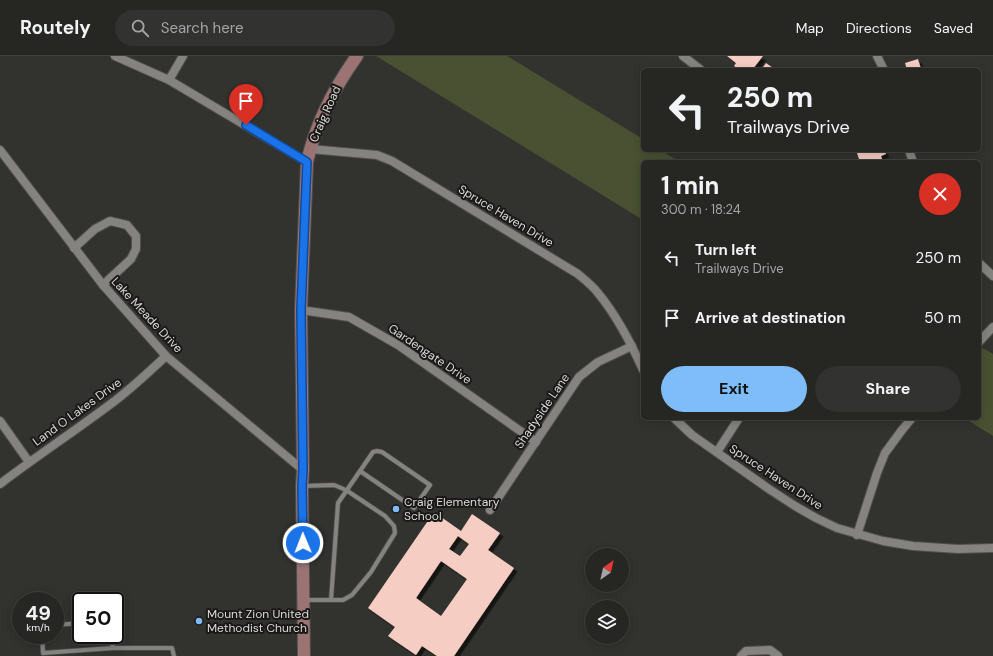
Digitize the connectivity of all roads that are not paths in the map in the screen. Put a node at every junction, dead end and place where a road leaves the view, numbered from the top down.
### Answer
1 (115, 56) edge
2 (183, 56) edge
3 (357, 56) edge
4 (683, 56) edge
5 (877, 56) edge
6 (698, 68) edge
7 (883, 68) edge
8 (169, 80) junction
9 (310, 149) junction
10 (0, 150) edge
11 (307, 162) junction
12 (74, 248) junction
13 (981, 265) edge
14 (993, 276) edge
15 (102, 286) junction
16 (301, 310) junction
17 (993, 327) edge
18 (981, 340) edge
19 (632, 346) junction
20 (166, 356) junction
21 (641, 366) edge
22 (676, 420) edge
23 (738, 420) edge
24 (910, 420) edge
25 (0, 421) edge
26 (536, 442) junction
27 (717, 452) junction
28 (29, 462) junction
29 (303, 470) junction
30 (360, 471) junction
31 (0, 484) edge
32 (302, 486) junction
33 (346, 490) junction
34 (490, 510) dead end
35 (857, 535) junction
36 (993, 548) edge
37 (303, 600) junction
38 (331, 600) junction
39 (42, 644) edge
40 (112, 644) edge
41 (113, 648) junction
42 (174, 656) edge
43 (304, 656) edge
44 (742, 656) edge
45 (778, 656) edge

1 - 8 street
2 - 8 street
3 - 9 main road, Craig Road
4 - 6 street
5 - 7 street
8 - 11 street
9 - 11 main road, Craig Road
9 - 19 street, Spruce Haven Drive
10 - 12 street, Lake Meade Drive
11 - 16 main road, Craig Road
12 - 15 street, Lake Meade Drive
12 - 15 street
13 - 14 street
15 - 20 street, Lake Meade Drive
16 - 26 street, Gardengate Drive
16 - 29 main road, Craig Road
17 - 18 street
19 - 21 street, Spruce Haven Drive
19 - 26 street, Shadyside Lane
20 - 28 street, Land O Lakes Drive
20 - 29 street, Lake Meade Drive
22 - 27 street, Spruce Haven Drive
23 - 27 street
24 - 35 street
25 - 28 street
26 - 34 street, Shadyside Lane
27 - 35 street, Spruce Haven Drive
28 - 31 street, Land O Lakes Drive
29 - 32 main road, Craig Road
30 - 30 lane
30 - 33 lane
32 - 33 lane
32 - 37 main road, Craig Road
33 - 38 lane
33 - 38 lane
35 - 36 street, Spruce Haven Drive
37 - 38 lane
37 - 43 main road, Craig Road
39 - 41 lane
40 - 41 lane
41 - 42 lane
44 - 45 street

